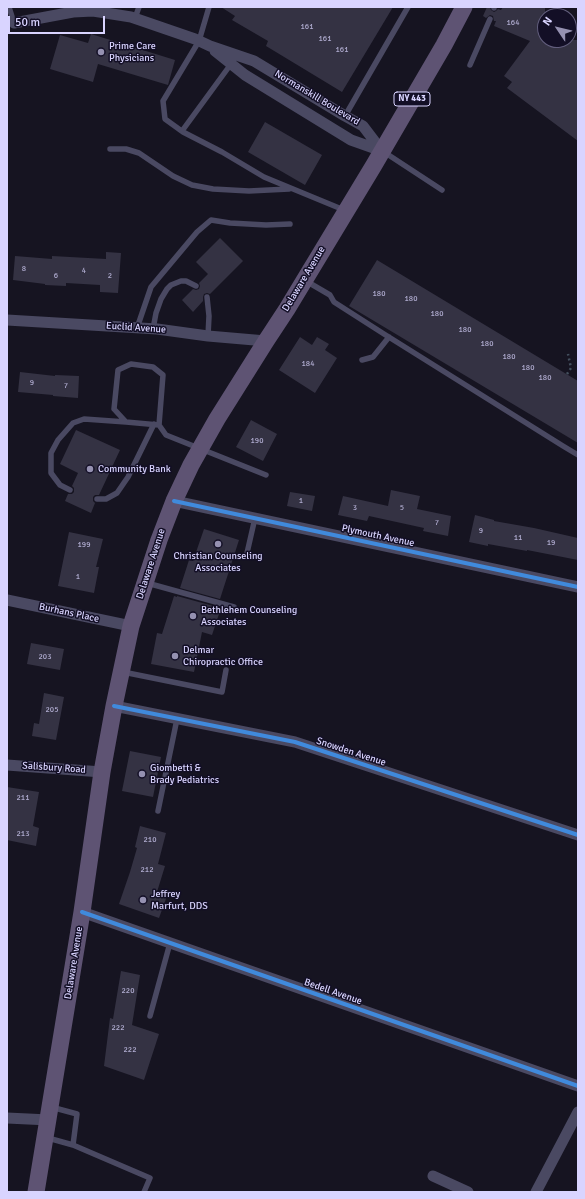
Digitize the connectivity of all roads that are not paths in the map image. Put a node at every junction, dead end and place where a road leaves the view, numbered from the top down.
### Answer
1 (9, 7) edge
2 (139, 7) edge
3 (209, 7) edge
4 (408, 7) edge
5 (464, 7) edge
6 (73, 9) edge
7 (135, 18) junction
8 (490, 19) dead end
9 (14, 23) joint
10 (199, 41) junction
11 (210, 46) junction
12 (231, 64) junction
13 (470, 65) dead end
14 (345, 116) junction
15 (182, 131) junction
16 (110, 149) dead end
17 (382, 151) junction
18 (292, 188) junction
19 (442, 190) dead end
20 (346, 211) junction
21 (290, 224) dead end
22 (304, 280) junction
23 (196, 286) dead end
24 (207, 297) dead end
25 (7, 320) edge
26 (137, 328) junction
27 (153, 329) junction
28 (208, 336) junction
29 (389, 337) junction
30 (266, 341) junction
31 (362, 360) dead end
32 (126, 422) junction
33 (156, 425) junction
34 (201, 448) junction
35 (578, 454) edge
36 (266, 475) dead end
37 (70, 490) dead end
38 (97, 499) dead end
39 (174, 501) junction
40 (255, 518) junction
41 (247, 553) dead end
42 (145, 582) junction
43 (578, 587) edge
44 (7, 600) edge
45 (234, 608) dead end
46 (131, 626) junction
47 (226, 670) dead end
48 (121, 672) junction
49 (114, 706) junction
50 (177, 719) junction
51 (7, 764) edge
52 (102, 772) junction
53 (158, 811) dead end
54 (578, 835) edge
55 (82, 912) junction
56 (170, 943) junction
57 (150, 1016) dead end
58 (578, 1086) edge
59 (578, 1112) edge
60 (50, 1113) junction
61 (7, 1118) edge
62 (46, 1137) junction
63 (73, 1145) junction
64 (433, 1176) dead end
65 (36, 1192) edge
66 (144, 1192) edge
67 (468, 1192) edge
68 (536, 1192) edge

1 - 9 lane
2 - 7 lane
3 - 10 lane
4 - 14 lane
5 - 17 main road, Delaware Avenue / NY 443
6 - 7 street, Normanskill Boulevard
6 - 9 street, Normanskill Boulevard
7 - 10 street, Normanskill Boulevard
8 - 13 lane
10 - 11 street, Normanskill Boulevard
10 - 15 lane
11 - 12 street, Normanskill Boulevard
11 - 14 street, Normanskill Boulevard
12 - 15 lane
12 - 17 street, Normanskill Boulevard
14 - 17 street, Normanskill Boulevard
15 - 18 lane
16 - 18 lane
17 - 19 lane
17 - 20 main road, Delaware Avenue / NY 443
18 - 20 lane
20 - 22 main road, Delaware Avenue / NY 443
21 - 26 lane
22 - 29 lane
22 - 30 main road, Delaware Avenue / NY 443
23 - 27 lane
24 - 28 lane
25 - 26 street, Euclid Avenue
26 - 27 street, Euclid Avenue
27 - 28 street, Euclid Avenue
28 - 30 street, Euclid Avenue
29 - 31 lane
29 - 35 lane
30 - 34 main road, Delaware Avenue / NY 443
32 - 33 lane
32 - 33 lane
32 - 37 lane
33 - 34 lane
33 - 38 lane
34 - 36 lane
34 - 39 main road, Delaware Avenue / NY 443
39 - 40 street, Plymouth Avenue
39 - 42 main road, Delaware Avenue / NY 443
40 - 41 lane
40 - 43 street, Plymouth Avenue
42 - 45 lane
42 - 46 main road, Delaware Avenue / NY 443
44 - 46 street, Burhans Place
46 - 48 main road, Delaware Avenue / NY 443
47 - 48 lane
48 - 49 main road, Delaware Avenue / NY 443
49 - 50 street, Snowden Avenue
49 - 52 main road, Delaware Avenue / NY 443
50 - 53 lane
50 - 54 street, Snowden Avenue
51 - 52 street, Salisbury Road
52 - 55 main road, Delaware Avenue / NY 443
55 - 56 street, Bedell Avenue
55 - 60 main road, Delaware Avenue / NY 443
56 - 57 lane
56 - 58 street, Bedell Avenue
59 - 68 street
60 - 61 street
60 - 62 main road, Delaware Avenue / NY 443
60 - 63 lane
62 - 63 lane
62 - 65 main road, Delaware Avenue / NY 443
63 - 66 lane
64 - 67 street

